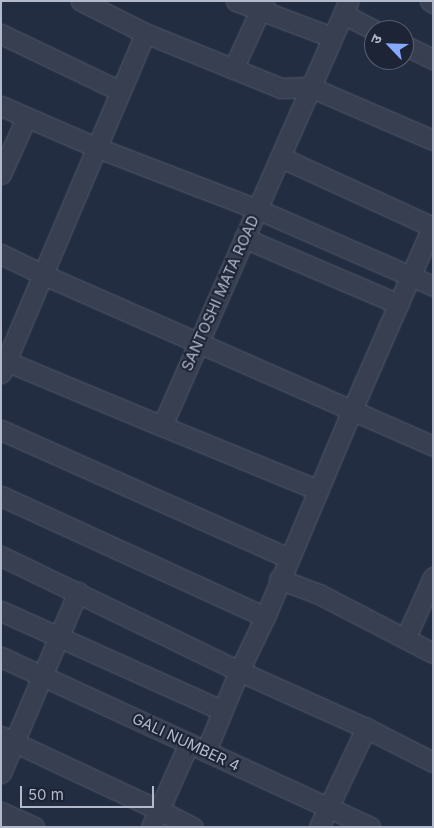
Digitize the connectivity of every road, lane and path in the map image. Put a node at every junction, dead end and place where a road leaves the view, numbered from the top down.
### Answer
1 (80, 1) edge
2 (236, 1) edge
3 (262, 7) edge
4 (346, 7) edge
5 (364, 21) edge
6 (145, 33) junction
7 (1, 34) edge
8 (332, 37) junction
9 (414, 50) edge
10 (433, 60) edge
11 (233, 69) junction
12 (310, 87) junction
13 (120, 91) junction
14 (1, 106) edge
15 (26, 118) junction
16 (433, 140) edge
17 (98, 148) junction
18 (280, 157) junction
19 (1, 174) edge
20 (257, 209) junction
21 (432, 226) edge
22 (244, 238) junction
23 (1, 254) edge
24 (44, 275) junction
25 (410, 276) junction
26 (433, 286) edge
27 (399, 304) junction
28 (198, 341) junction
29 (3, 365) edge
30 (352, 410) junction
31 (162, 426) junction
32 (1, 430) edge
33 (433, 446) edge
34 (318, 490) junction
35 (1, 496) edge
36 (1, 556) edge
37 (289, 558) junction
38 (433, 577) edge
39 (279, 579) junction
40 (78, 592) junction
41 (1, 612) edge
42 (265, 616) junction
43 (406, 637) junction
44 (58, 638) junction
45 (433, 653) edge
46 (1, 657) edge
47 (239, 671) junction
48 (42, 676) junction
49 (223, 711) junction
50 (366, 728) junction
51 (8, 739) edge
52 (189, 743) junction
53 (206, 751) junction
54 (433, 762) edge
55 (1, 773) edge
56 (328, 808) junction
57 (1, 812) edge
58 (155, 818) edge
59 (34, 827) edge
60 (193, 827) edge
61 (319, 827) edge
62 (370, 827) edge

1 - 6 street
2 - 3 street
3 - 8 street
3 - 11 street
4 - 5 street
4 - 8 street, SANTOSHI MATA ROAD
6 - 11 street
6 - 13 street
7 - 13 street
8 - 12 street, SANTOSHI MATA ROAD
9 - 10 street
11 - 12 street
12 - 16 street
12 - 18 street, SANTOSHI MATA ROAD
13 - 17 street
14 - 15 street
15 - 17 street
15 - 19 street
17 - 20 street
17 - 24 street
18 - 20 street, SANTOSHI MATA ROAD
18 - 21 street
20 - 22 street, SANTOSHI MATA ROAD
20 - 25 street
21 - 25 street
22 - 27 street
22 - 28 street, SANTOSHI MATA ROAD
23 - 24 street
24 - 28 street
24 - 29 street
25 - 26 street
25 - 27 street
27 - 30 street
28 - 30 street
28 - 31 street, SANTOSHI MATA ROAD
29 - 31 street
30 - 33 street
30 - 34 street
31 - 34 street
32 - 37 street
34 - 37 street
35 - 42 street
36 - 40 street
37 - 39 street
38 - 43 street
39 - 42 street
39 - 43 street
40 - 44 street
40 - 47 street
41 - 44 street
42 - 47 street
43 - 45 street
44 - 48 street
44 - 49 street
46 - 48 street, GALI NUMBER 4
47 - 49 street
47 - 50 street
48 - 51 street
48 - 52 street, GALI NUMBER 4
49 - 53 street
50 - 54 street
50 - 56 street
51 - 55 street
51 - 58 street
52 - 53 street, GALI NUMBER 4
52 - 58 street
53 - 56 street, GALI NUMBER 4
56 - 61 street
56 - 62 street, GALI NUMBER 4
57 - 59 street
58 - 60 street

